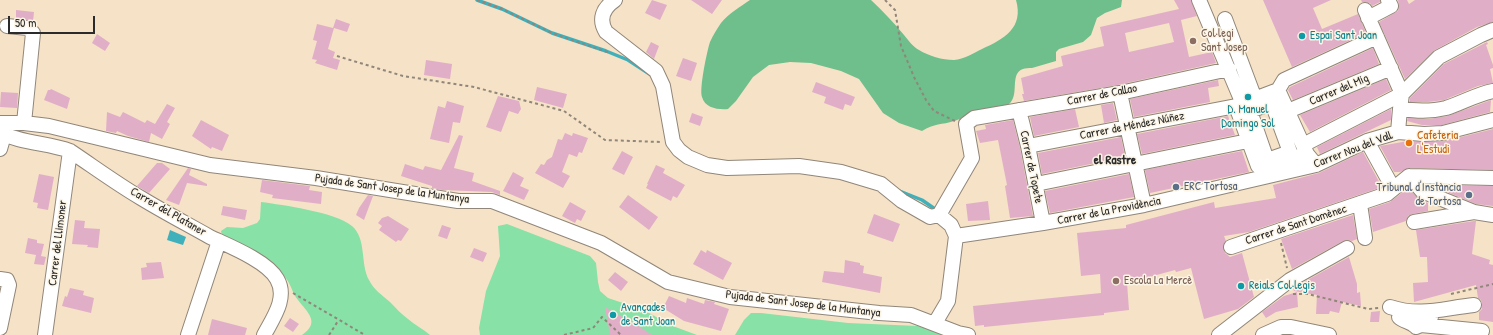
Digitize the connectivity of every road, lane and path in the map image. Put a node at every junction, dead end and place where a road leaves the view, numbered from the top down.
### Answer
1 (477, 0) edge
2 (615, 0) edge
3 (885, 0) edge
4 (1199, 0) edge
5 (1388, 0) edge
6 (1225, 19) dead end
7 (7, 26) dead end
8 (1493, 30) edge
9 (1377, 37) junction
10 (613, 54) dead end
11 (337, 56) dead end
12 (1229, 68) junction
13 (1391, 68) junction
14 (1278, 90) junction
15 (1493, 91) edge
16 (1120, 93) junction
17 (1402, 94) junction
18 (1246, 105) junction
19 (1400, 109) junction
20 (1019, 110) junction
21 (1288, 112) junction
22 (1493, 120) edge
23 (970, 121) junction
24 (24, 123) junction
25 (1127, 127) junction
26 (1, 130) edge
27 (1398, 132) junction
28 (1248, 141) junction
29 (673, 142) junction
30 (1367, 142) junction
31 (1028, 146) junction
32 (0, 149) edge
33 (1305, 150) junction
34 (70, 151) junction
35 (1136, 163) junction
36 (1316, 165) junction
37 (1259, 172) junction
38 (1409, 176) junction
39 (1493, 178) edge
40 (1036, 184) junction
41 (1393, 188) junction
42 (1360, 204) junction
43 (1144, 205) junction
44 (1474, 212) junction
45 (939, 215) junction
46 (1493, 215) edge
47 (1414, 222) dead end
48 (1043, 223) junction
49 (1278, 232) junction
50 (956, 236) junction
51 (1366, 238) dead end
52 (219, 241) junction
53 (1231, 247) dead end
54 (1347, 248) dead end
55 (0, 279) edge
56 (1290, 280) junction
57 (279, 285) junction
58 (1474, 305) dead end
59 (1390, 307) dead end
60 (1432, 311) junction
61 (338, 320) junction
62 (935, 323) junction
63 (0, 328) edge
64 (1482, 331) dead end
65 (46, 335) edge
66 (188, 335) edge
67 (264, 335) edge
68 (329, 335) edge
69 (365, 335) edge
70 (564, 335) edge
71 (621, 335) edge
72 (968, 335) edge
73 (1219, 335) edge
74 (1263, 335) edge
75 (1329, 335) edge

1 - 10 path
2 - 29 street
3 - 23 path
4 - 12 street
5 - 9 street
6 - 18 street
7 - 24 street
8 - 17 street
9 - 13 street
9 - 14 street
11 - 29 path
12 - 16 street, Carrer de Callao
12 - 18 street
13 - 17 street
13 - 21 street, Carrer del Mig
14 - 18 street, Carrer de Méndez Núñez
14 - 21 street
15 - 19 street
16 - 20 street, Carrer de Callao
16 - 25 street
17 - 19 street
17 - 33 street
18 - 25 street, Carrer de Méndez Núñez
18 - 28 street
19 - 27 street
20 - 23 street, Carrer de Callao
20 - 31 street, Carrer de Topete
21 - 33 street
22 - 27 street, Carrer Nou del Vall
23 - 45 street
24 - 26 street, Pujada de Sant Josep de la Muntanya
24 - 62 street, Pujada de Sant Josep de la Muntanya
25 - 31 street, Carrer de Méndez Núñez
25 - 35 street
26 - 32 street
26 - 34 street, Carrer del Plataner
27 - 30 street, Carrer Nou del Vall
28 - 35 street
28 - 37 street
29 - 45 street
30 - 36 street, Carrer Nou del Vall
30 - 41 street
31 - 40 street, Carrer de Topete
33 - 36 street
33 - 37 street
34 - 52 street, Carrer del Plataner
34 - 65 street, Carrer del Llimoner
35 - 40 street
35 - 43 street
36 - 37 street, Carrer Nou del Vall
37 - 43 street, Carrer de la Providència
38 - 39 street
38 - 41 street, Carrer de Sant Domènec
38 - 44 street
40 - 48 street, Carrer de Topete
41 - 42 street, Carrer de Sant Domènec
42 - 49 street, Carrer de Sant Domènec
42 - 51 street, Carrer de Sant Domènec
43 - 48 street, Carrer de la Providència
44 - 46 street
44 - 47 street
45 - 50 street
48 - 50 street, Carrer de la Providència
49 - 53 street, Carrer de Sant Domènec
49 - 56 path
50 - 62 street
52 - 57 street, Carrer del Plataner
52 - 66 street
54 - 56 street
55 - 63 street
56 - 73 street
57 - 61 path
57 - 67 street
58 - 60 street
59 - 60 street
60 - 64 street
61 - 68 path
61 - 69 path
62 - 72 street, Pujada de Sant Josep de la Muntanya
70 - 71 path
74 - 75 street

